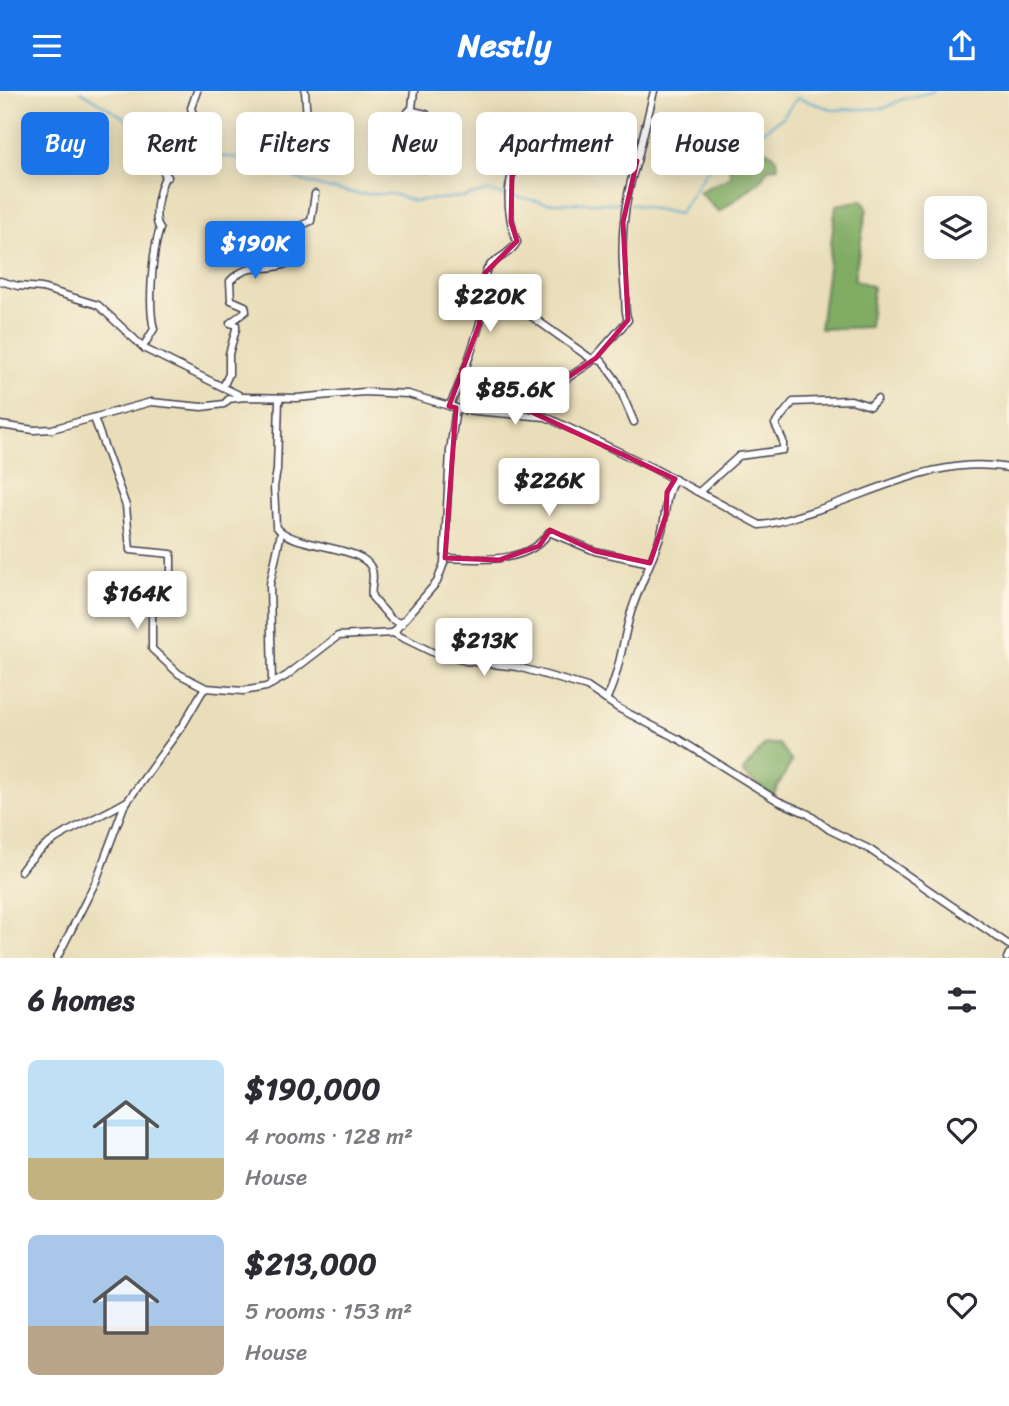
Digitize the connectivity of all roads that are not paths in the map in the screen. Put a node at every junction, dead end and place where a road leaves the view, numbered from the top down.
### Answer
1 (197, 91) edge
2 (305, 91) edge
3 (414, 91) edge
4 (654, 91) edge
5 (192, 112) edge
6 (306, 112) edge
7 (417, 112) edge
8 (637, 161) edge
9 (166, 175) edge
10 (512, 175) edge
11 (633, 175) edge
12 (315, 194) dead end
13 (0, 281) edge
14 (517, 311) dead end
15 (143, 347) junction
16 (596, 358) junction
17 (223, 387) junction
18 (244, 397) junction
19 (279, 398) junction
20 (877, 399) dead end
21 (452, 407) junction
22 (561, 412) dead end
23 (504, 413) junction
24 (94, 418) junction
25 (558, 422) junction
26 (634, 422) dead end
27 (0, 425) edge
28 (1009, 468) edge
29 (675, 479) junction
30 (699, 491) junction
31 (281, 533) junction
32 (445, 558) junction
33 (650, 563) junction
34 (402, 624) junction
35 (393, 633) junction
36 (272, 684) junction
37 (206, 688) junction
38 (606, 700) junction
39 (128, 800) junction
40 (21, 871) dead end
41 (1009, 945) edge
42 (57, 958) edge

1 - 5 street
2 - 6 street
3 - 7 street
4 - 8 street
9 - 15 street
10 - 21 street
11 - 16 street
12 - 17 street
13 - 15 street
14 - 16 street
15 - 17 street
16 - 23 street
16 - 26 street
17 - 18 street
18 - 19 street
18 - 24 street
19 - 21 street
19 - 31 street
20 - 30 street
21 - 23 street
21 - 32 street
22 - 25 street
23 - 25 street
24 - 27 street
24 - 37 street
25 - 29 street
28 - 30 street
29 - 30 street
29 - 33 street
31 - 34 street
31 - 36 street
32 - 33 street
32 - 34 street
33 - 38 street
34 - 35 street
35 - 36 street
35 - 38 street
36 - 37 street
37 - 39 street
38 - 41 street
39 - 40 street
39 - 42 street

